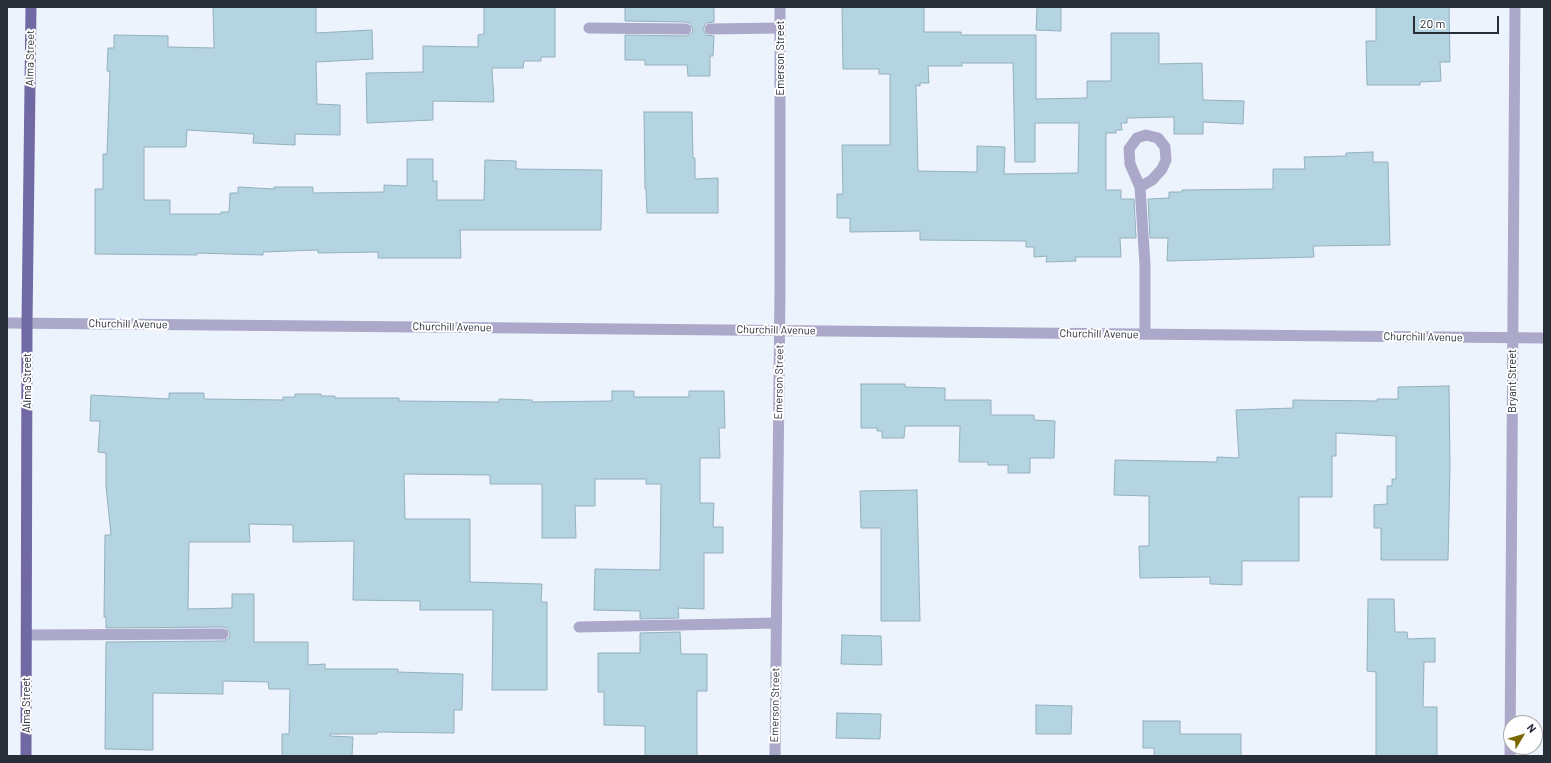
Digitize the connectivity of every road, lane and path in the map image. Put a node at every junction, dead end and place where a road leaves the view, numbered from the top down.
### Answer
1 (31, 7) edge
2 (780, 7) edge
3 (1515, 7) edge
4 (589, 28) dead end
5 (780, 28) junction
6 (686, 29) dead end
7 (710, 29) dead end
8 (1140, 187) junction
9 (7, 323) edge
10 (27, 323) junction
11 (780, 331) junction
12 (1145, 334) junction
13 (1512, 338) junction
14 (1544, 338) edge
15 (776, 623) junction
16 (578, 628) dead end
17 (224, 634) dead end
18 (26, 635) junction
19 (26, 756) edge
20 (775, 756) edge
21 (1510, 756) edge

1 - 10 main road, Alma Street
2 - 5 street, Emerson Street
3 - 13 street, Bryant Street
4 - 6 street
5 - 7 street
5 - 11 street, Emerson Street
8 - 8 street
8 - 12 street
9 - 10 street, Churchill Avenue
10 - 11 street, Churchill Avenue
10 - 18 main road, Alma Street
11 - 12 street, Churchill Avenue
11 - 15 street, Emerson Street
12 - 13 street, Churchill Avenue
13 - 14 street, Churchill Avenue
13 - 21 street, Bryant Street
15 - 16 street
15 - 20 street, Emerson Street
17 - 18 street
18 - 19 main road, Alma Street

